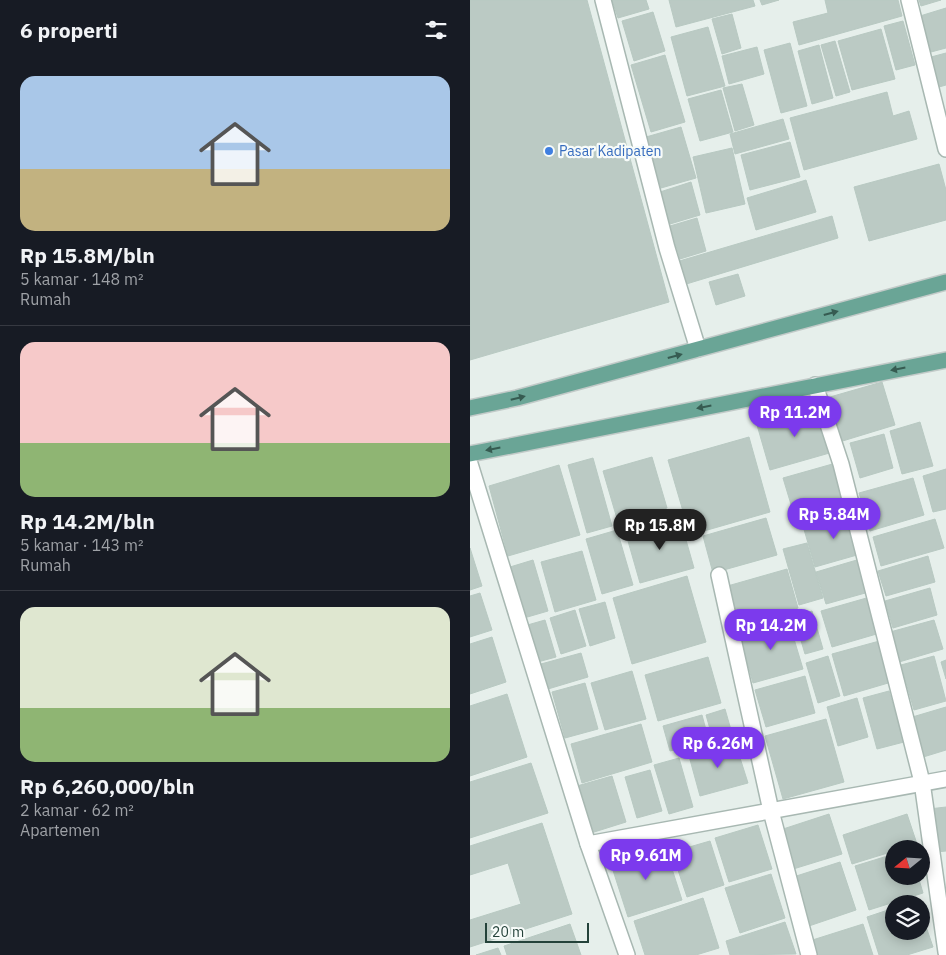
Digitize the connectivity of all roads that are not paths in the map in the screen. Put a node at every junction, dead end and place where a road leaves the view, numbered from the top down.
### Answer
1 (602, 0) edge
2 (909, 0) edge
3 (946, 149) edge
4 (946, 282) edge
5 (698, 349) junction
6 (946, 360) edge
7 (815, 385) junction
8 (470, 408) edge
9 (470, 454) edge
10 (470, 464) edge
11 (719, 576) dead end
12 (946, 779) edge
13 (922, 782) junction
14 (771, 811) junction
15 (588, 844) junction
16 (946, 952) edge
17 (627, 955) edge
18 (809, 955) edge

1 - 5 street
2 - 3 street
5 -> 4 main road
8 -> 5 main road
6 -> 7 main road
7 -> 9 main road
7 - 13 street
10 - 15 street
11 - 14 street
12 - 13 street
13 - 14 street
13 - 16 street
14 - 15 street
14 - 18 street
15 - 17 street

